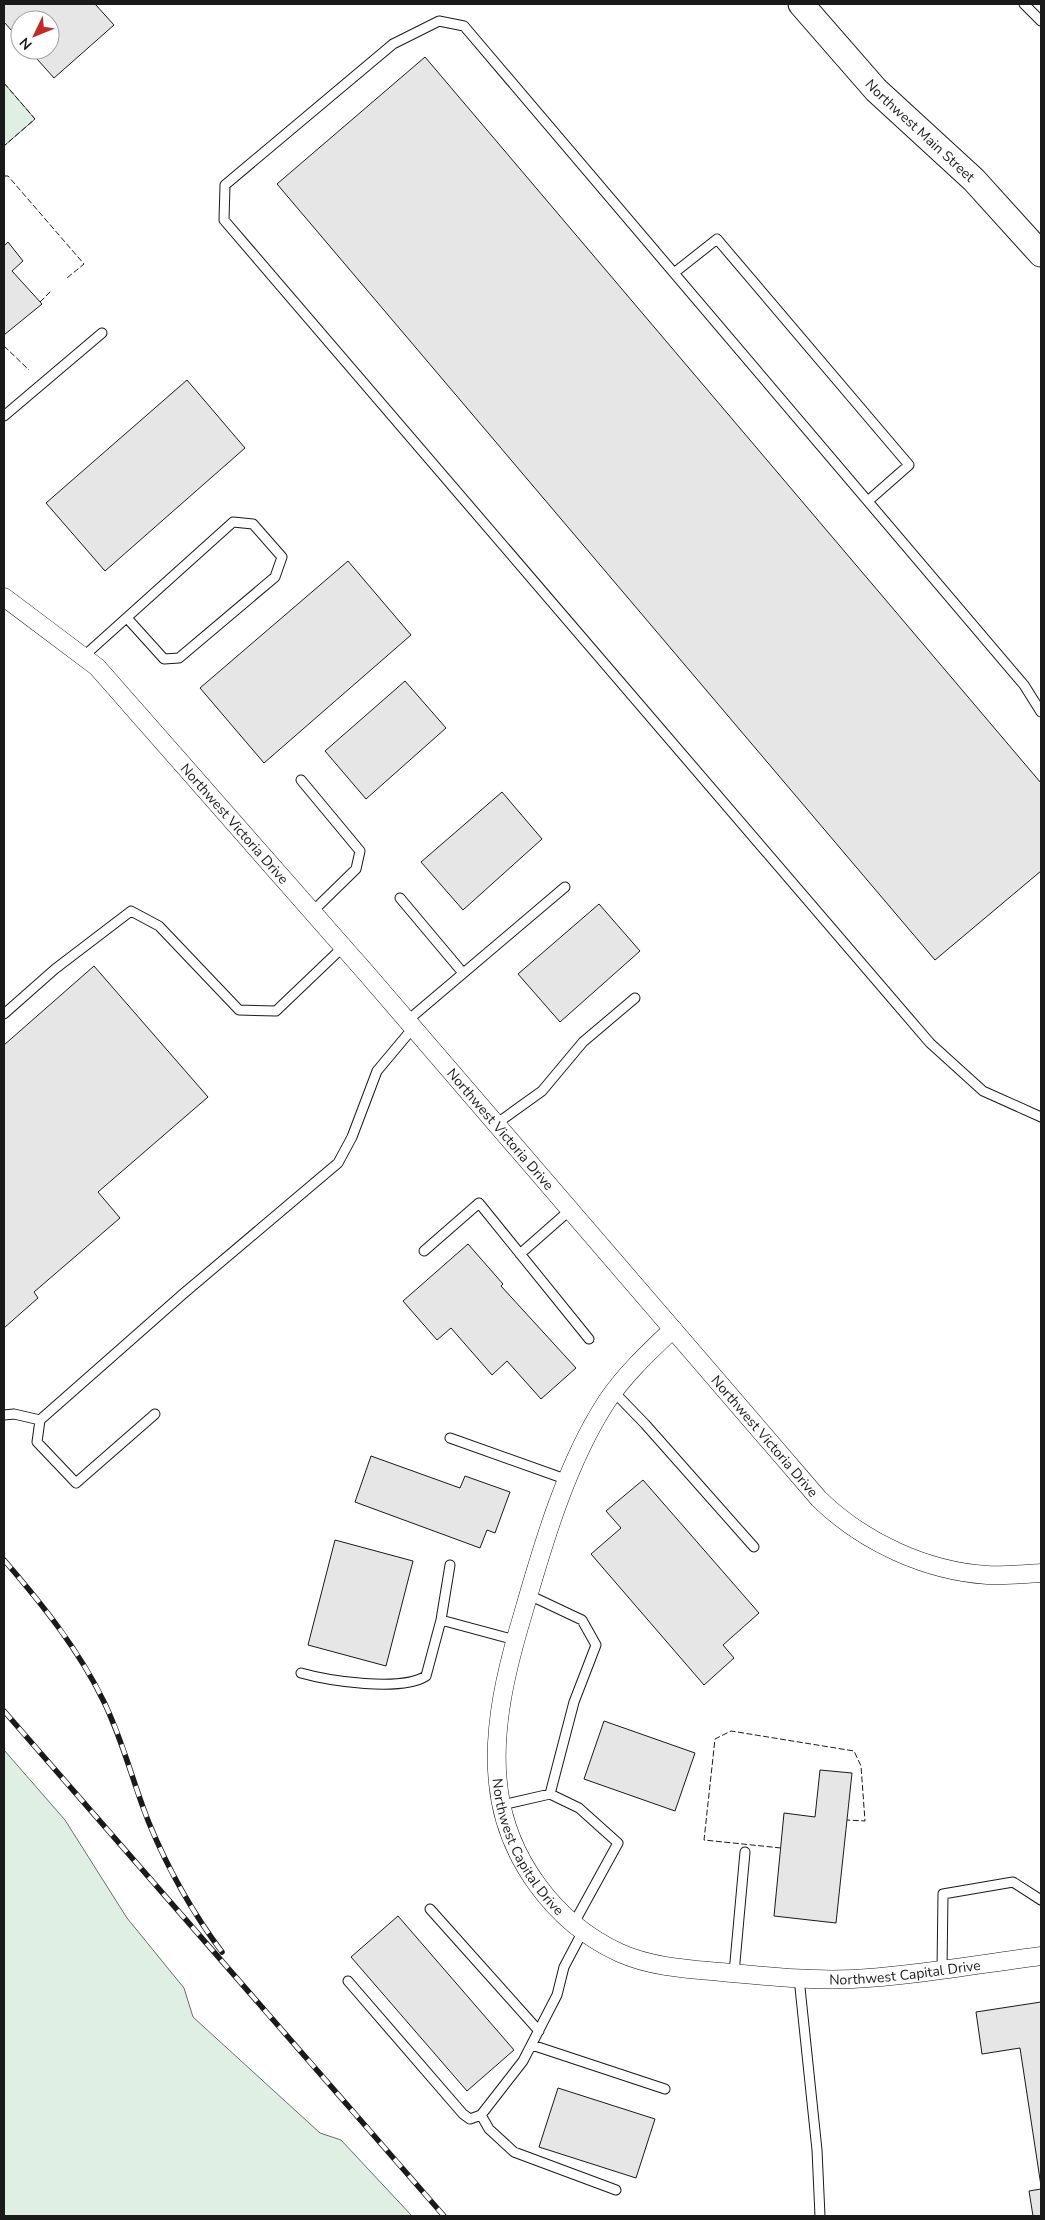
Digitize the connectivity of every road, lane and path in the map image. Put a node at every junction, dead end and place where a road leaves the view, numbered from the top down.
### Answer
1 (801, 4) edge
2 (1024, 4) edge
3 (1041, 21) edge
4 (1041, 254) edge
5 (674, 273) junction
6 (102, 333) dead end
7 (4, 416) edge
8 (868, 501) junction
9 (4, 597) edge
10 (127, 618) junction
11 (84, 656) junction
12 (1041, 712) edge
13 (301, 780) dead end
14 (564, 887) dead end
15 (400, 898) dead end
16 (312, 912) junction
17 (342, 947) junction
18 (463, 973) junction
19 (635, 998) dead end
20 (4, 1014) edge
21 (410, 1025) junction
22 (1041, 1117) edge
23 (496, 1124) junction
24 (570, 1210) junction
25 (424, 1251) dead end
26 (520, 1254) junction
27 (673, 1329) junction
28 (590, 1339) dead end
29 (614, 1392) junction
30 (155, 1414) dead end
31 (4, 1415) edge
32 (40, 1420) junction
33 (450, 1438) dead end
34 (568, 1480) junction
35 (754, 1547) dead end
36 (450, 1564) dead end
37 (1041, 1573) edge
38 (529, 1595) junction
39 (441, 1620) junction
40 (515, 1640) junction
41 (301, 1673) dead end
42 (550, 1794) junction
43 (502, 1805) junction
44 (745, 1852) dead end
45 (1041, 1900) edge
46 (430, 1909) dead end
47 (578, 1927) junction
48 (1041, 1956) edge
49 (942, 1968) junction
50 (734, 1973) junction
51 (799, 1978) junction
52 (348, 1981) dead end
53 (539, 2031) junction
54 (532, 2045) junction
55 (665, 2089) dead end
56 (481, 2116) junction
57 (616, 2190) dead end
58 (820, 2216) edge

1 - 4 street, Northwest Main Street
2 - 3 lane
5 - 8 lane
5 - 8 lane
5 - 22 lane
6 - 7 lane
8 - 12 lane
9 - 11 street, Northwest Victoria Drive
10 - 10 lane
10 - 11 lane
11 - 16 street, Northwest Victoria Drive
13 - 16 lane
14 - 18 lane
15 - 18 lane
16 - 17 street, Northwest Victoria Drive
17 - 20 lane
17 - 21 street, Northwest Victoria Drive
18 - 21 lane
19 - 23 lane
21 - 23 street, Northwest Victoria Drive
21 - 32 lane
23 - 24 street, Northwest Victoria Drive
24 - 26 lane
24 - 27 street, Northwest Victoria Drive
25 - 26 lane
26 - 28 lane
27 - 29 street, Northwest Capital Drive
27 - 37 street, Northwest Victoria Drive
29 - 34 street, Northwest Capital Drive
29 - 35 lane
30 - 32 lane
31 - 32 lane
33 - 34 lane
34 - 38 street, Northwest Capital Drive
36 - 39 lane
38 - 40 street, Northwest Capital Drive
38 - 42 lane
39 - 40 lane
39 - 41 lane
40 - 43 street, Northwest Capital Drive
42 - 43 lane
42 - 47 lane
43 - 47 street, Northwest Capital Drive
44 - 50 lane
45 - 49 lane
46 - 53 lane
47 - 50 street, Northwest Capital Drive
47 - 53 lane
48 - 49 street, Northwest Capital Drive
49 - 51 street, Northwest Capital Drive
50 - 51 street, Northwest Capital Drive
51 - 58 lane
52 - 56 lane
53 - 54 lane
54 - 55 lane
54 - 56 lane
56 - 57 lane

